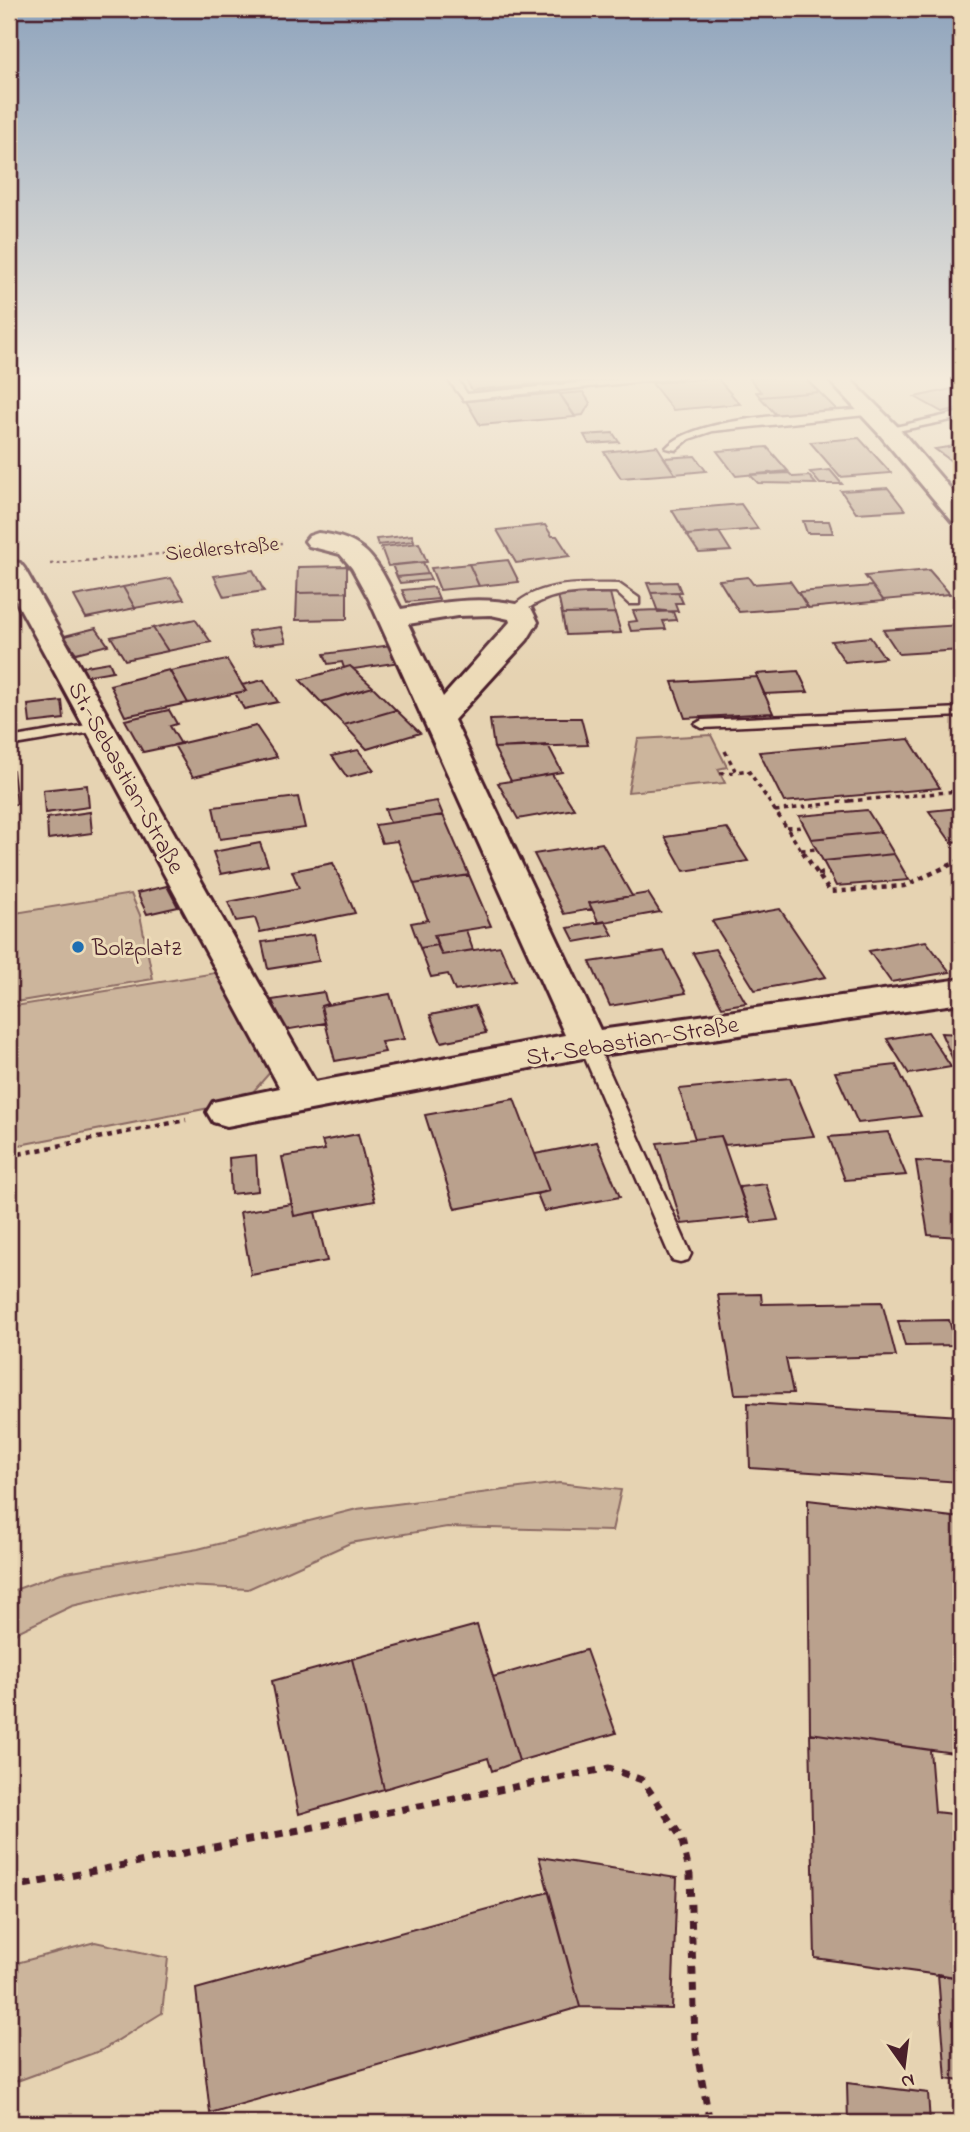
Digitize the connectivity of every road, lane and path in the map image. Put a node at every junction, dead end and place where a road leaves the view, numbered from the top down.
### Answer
1 (928, 476) edge
2 (961, 516) edge
3 (318, 541) joint
4 (11, 568) joint
5 (634, 601) dead end
6 (516, 611) junction
7 (392, 618) junction
8 (961, 712) edge
9 (439, 718) junction
10 (702, 724) dead end
11 (99, 727) junction
12 (720, 741) dead end
13 (9, 742) edge
14 (736, 772) junction
15 (720, 773) dead end
16 (961, 790) edge
17 (846, 796) dead end
18 (849, 802) junction
19 (775, 811) junction
20 (804, 827) dead end
21 (786, 828) junction
22 (817, 849) dead end
23 (801, 850) junction
24 (961, 860) edge
25 (830, 873) dead end
26 (817, 874) junction
27 (961, 991) edge
28 (588, 1044) junction
29 (304, 1097) junction
30 (226, 1112) joint
31 (9, 1156) edge
32 (680, 1254) dead end
33 (9, 1888) edge
34 (710, 2123) edge

1 - 2 street
3 - 4 path, Siedlerstraße
3 - 7 street
4 - 11 street, St.-Sebastian-Straße
5 - 6 lane
6 - 7 street
6 - 9 street
7 - 9 street
8 - 10 lane
9 - 28 street
11 - 13 lane
11 - 29 street, St.-Sebastian-Straße
12 - 14 path
14 - 15 path
14 - 19 path
16 - 18 path
17 - 18 path
18 - 19 path
19 - 21 path
20 - 21 path
21 - 23 path
22 - 23 path
23 - 26 path
24 - 26 path
25 - 26 path
27 - 28 street, St.-Sebastian-Straße
28 - 29 street, St.-Sebastian-Straße
28 - 32 lane
29 - 30 street, St.-Sebastian-Straße
30 - 31 path
33 - 34 path

